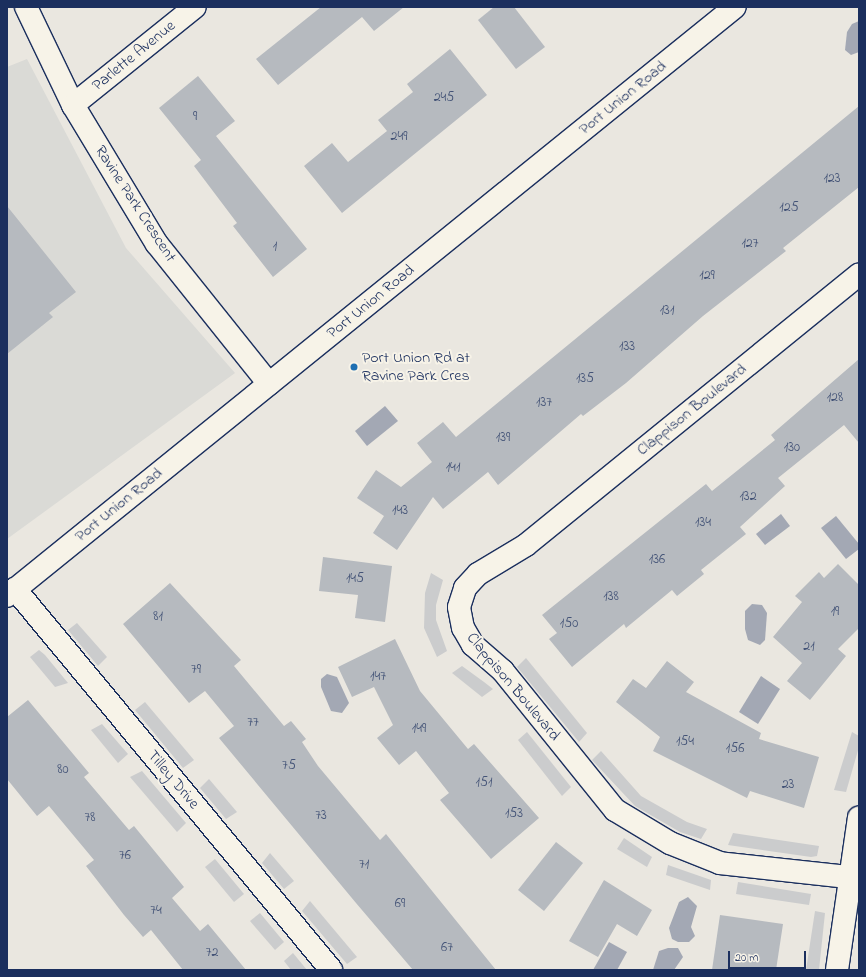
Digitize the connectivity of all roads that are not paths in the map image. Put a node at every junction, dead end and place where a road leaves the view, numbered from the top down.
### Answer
1 (26, 7) edge
2 (195, 7) edge
3 (735, 7) edge
4 (73, 105) junction
5 (859, 274) edge
6 (269, 384) junction
7 (11, 593) edge
8 (859, 818) edge
9 (848, 878) junction
10 (331, 970) edge
11 (836, 970) edge

1 - 4 street, Ravine Park Crescent
2 - 4 street, Parlette Avenue
3 - 6 street, Port Union Road
4 - 6 street, Ravine Park Crescent
5 - 9 street, Clappison Boulevard
6 - 7 street, Port Union Road
7 - 10 street, Tilley Drive
8 - 9 street
9 - 11 street

